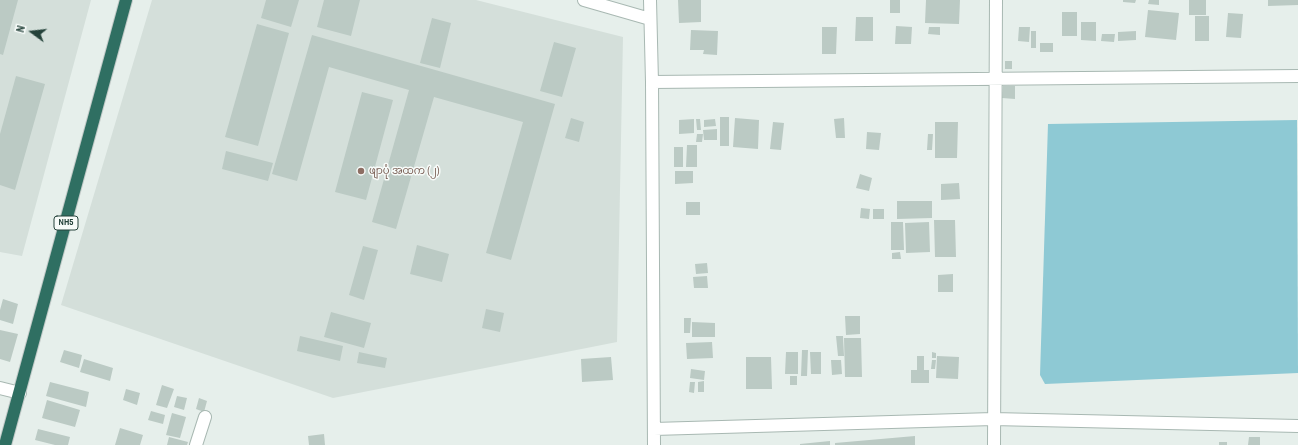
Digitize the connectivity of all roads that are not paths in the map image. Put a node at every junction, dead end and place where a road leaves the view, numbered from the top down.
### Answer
1 (126, 0) edge
2 (584, 0) edge
3 (650, 0) edge
4 (996, 0) edge
5 (650, 19) junction
6 (1298, 76) edge
7 (995, 79) junction
8 (652, 82) junction
9 (0, 388) edge
10 (20, 393) junction
11 (205, 417) dead end
12 (993, 419) junction
13 (1298, 426) edge
14 (654, 429) junction
15 (5, 445) edge
16 (196, 445) edge
17 (654, 445) edge
18 (994, 445) edge

1 - 10 highway, NH5
2 - 5 street
3 - 5 street
4 - 7 street
5 - 8 street
6 - 7 street
7 - 8 street
7 - 12 street
8 - 14 street
9 - 10 street
10 - 15 highway, NH5
11 - 16 street
12 - 13 street
12 - 14 street
12 - 18 street
14 - 17 street

